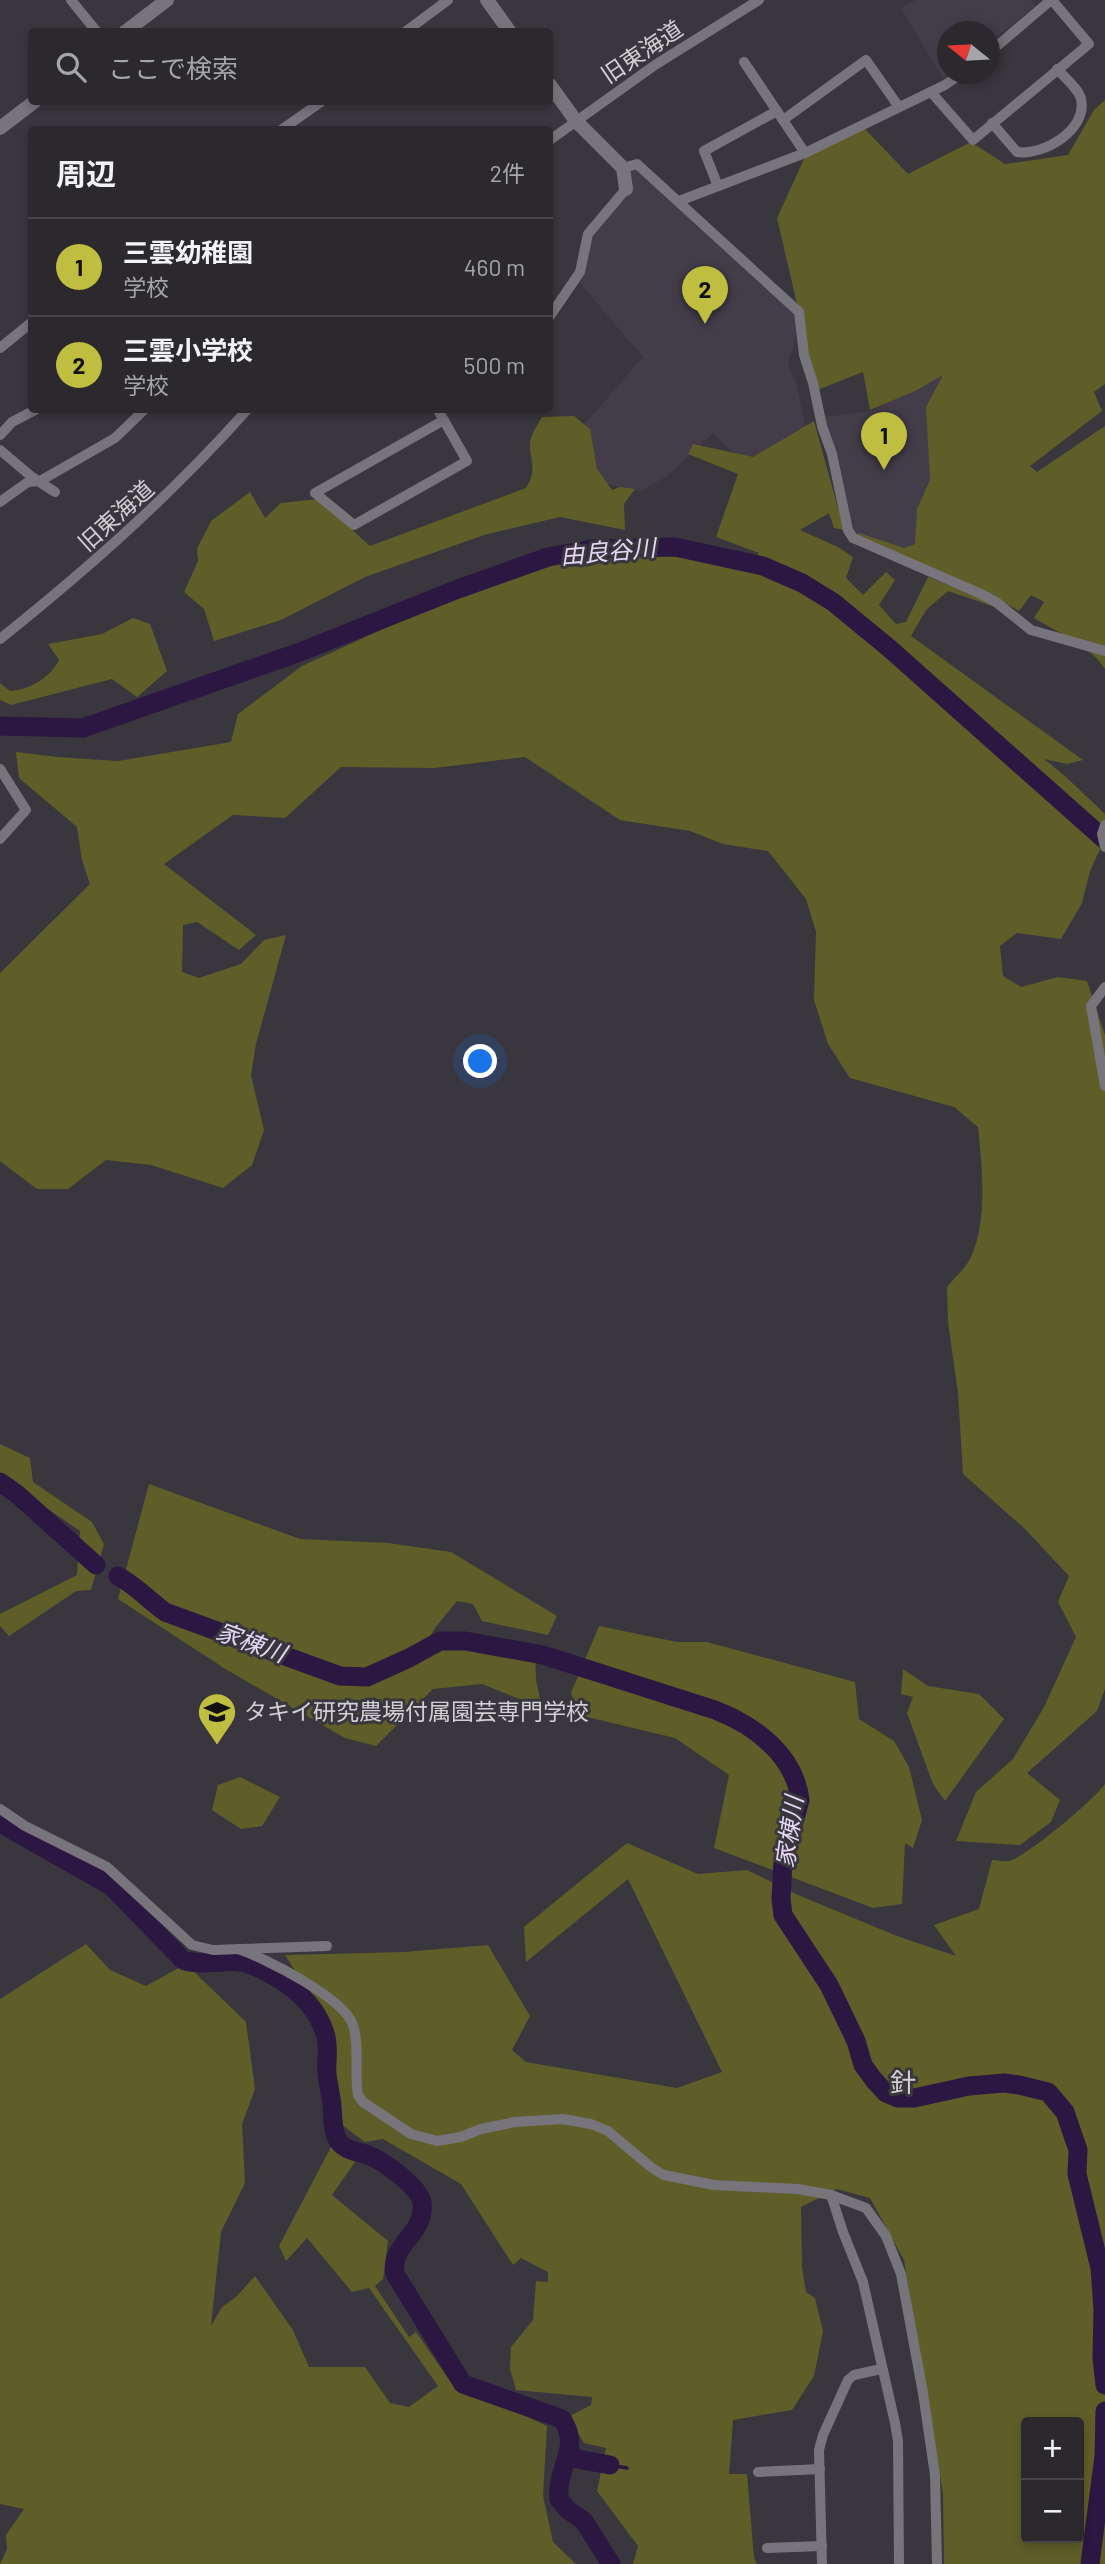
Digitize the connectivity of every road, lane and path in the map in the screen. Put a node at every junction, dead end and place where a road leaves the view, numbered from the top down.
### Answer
1 (71, 0) edge
2 (167, 0) edge
3 (448, 0) edge
4 (487, 0) edge
5 (758, 0) edge
6 (1046, 1) edge
7 (94, 28) edge
8 (130, 28) edge
9 (410, 28) edge
10 (507, 28) edge
11 (1000, 42) edge
12 (744, 62) dead end
13 (1057, 69) junction
14 (944, 84) edge
15 (553, 89) edge
16 (931, 92) junction
17 (30, 105) edge
18 (317, 105) edge
19 (899, 107) junction
20 (780, 115) junction
21 (576, 121) junction
22 (992, 123) junction
23 (287, 126) edge
24 (0, 128) edge
25 (553, 138) edge
26 (805, 153) junction
27 (623, 167) junction
28 (718, 186) junction
29 (626, 189) joint
30 (679, 201) junction
31 (553, 311) edge
32 (28, 325) edge
33 (0, 348) edge
34 (29, 413) edge
35 (142, 413) edge
36 (244, 413) edge
37 (440, 413) edge
38 (444, 420) junction
39 (0, 435) edge
40 (0, 450) edge
41 (40, 481) junction
42 (55, 492) dead end
43 (0, 502) edge
44 (0, 639) edge
45 (1105, 650) edge
46 (0, 769) edge
47 (1105, 825) edge
48 (0, 839) edge
49 (1105, 847) edge
50 (1105, 987) edge
51 (1105, 1086) edge
52 (0, 1809) edge
53 (327, 1946) dead end
54 (237, 1949) junction
55 (831, 2195) junction
56 (881, 2369) junction
57 (820, 2469) junction
58 (758, 2472) dead end
59 (822, 2546) junction
60 (767, 2548) dead end
61 (822, 2564) edge
62 (899, 2564) edge
63 (937, 2564) edge

1 - 7 street
2 - 8 street
3 - 9 street
4 - 10 street
5 - 21 street, 旧東海道
6 - 11 street
6 - 13 street
12 - 20 street
13 - 22 street
13 - 22 street
14 - 16 street
15 - 21 street
16 - 19 street
16 - 22 street
17 - 24 street
18 - 23 street
19 - 20 street
19 - 26 street
20 - 26 street
20 - 28 street
21 - 25 street, 旧東海道
21 - 27 street
26 - 28 street
27 - 29 street
27 - 30 street
28 - 30 street
29 - 31 street
30 - 45 street
32 - 33 street
34 - 39 street
35 - 41 street
36 - 44 street, 旧東海道
37 - 38 street
38 - 38 street
40 - 41 street
41 - 42 street
41 - 43 street
46 - 48 street
47 - 49 street
50 - 51 street
52 - 54 street
53 - 54 street
54 - 55 street
55 - 56 street
55 - 63 street
56 - 57 street
56 - 62 street
57 - 58 street
57 - 59 street
59 - 60 street
59 - 61 street

